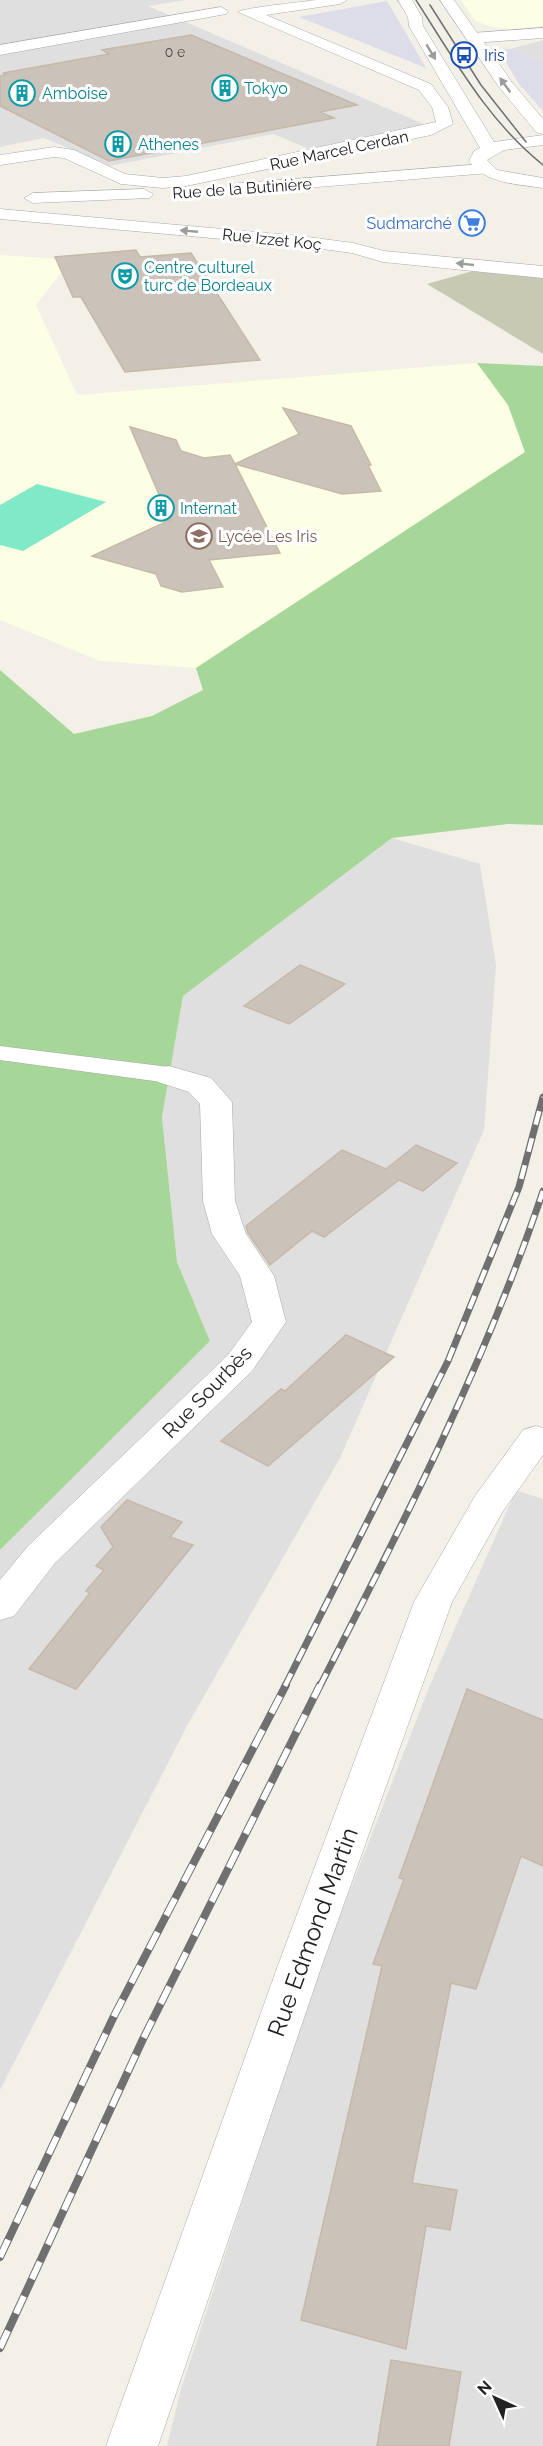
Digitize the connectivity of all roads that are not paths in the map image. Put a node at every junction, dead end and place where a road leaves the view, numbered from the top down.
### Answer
1 (340, 0) edge
2 (405, 0) edge
3 (447, 0) edge
4 (235, 6) edge
5 (543, 33) edge
6 (473, 38) junction
7 (0, 50) edge
8 (543, 129) edge
9 (543, 140) edge
10 (489, 149) junction
11 (0, 160) edge
12 (483, 169) junction
13 (524, 182) junction
14 (543, 183) edge
15 (543, 188) edge
16 (0, 199) edge
17 (0, 214) edge
18 (543, 272) edge
19 (0, 1053) edge
20 (169, 1075) joint
21 (536, 1438) dead end
22 (0, 1606) edge
23 (132, 2446) edge

1 - 4 street
2 -> 10 street
3 - 6 street
4 - 7 street
4 - 11 street, Rue Marcel Cerdan
5 - 6 street
8 -> 6 street
9 - 10 street
10 - 12 street
12 - 13 street
12 - 16 street, Rue de la Butinière
13 - 14 street
13 - 15 street
18 -> 17 street, Rue Izzet Koç
19 - 20 lane, Rue Sourbès
20 - 22 street, Rue Sourbès
21 - 23 street, Rue Edmond Martin

